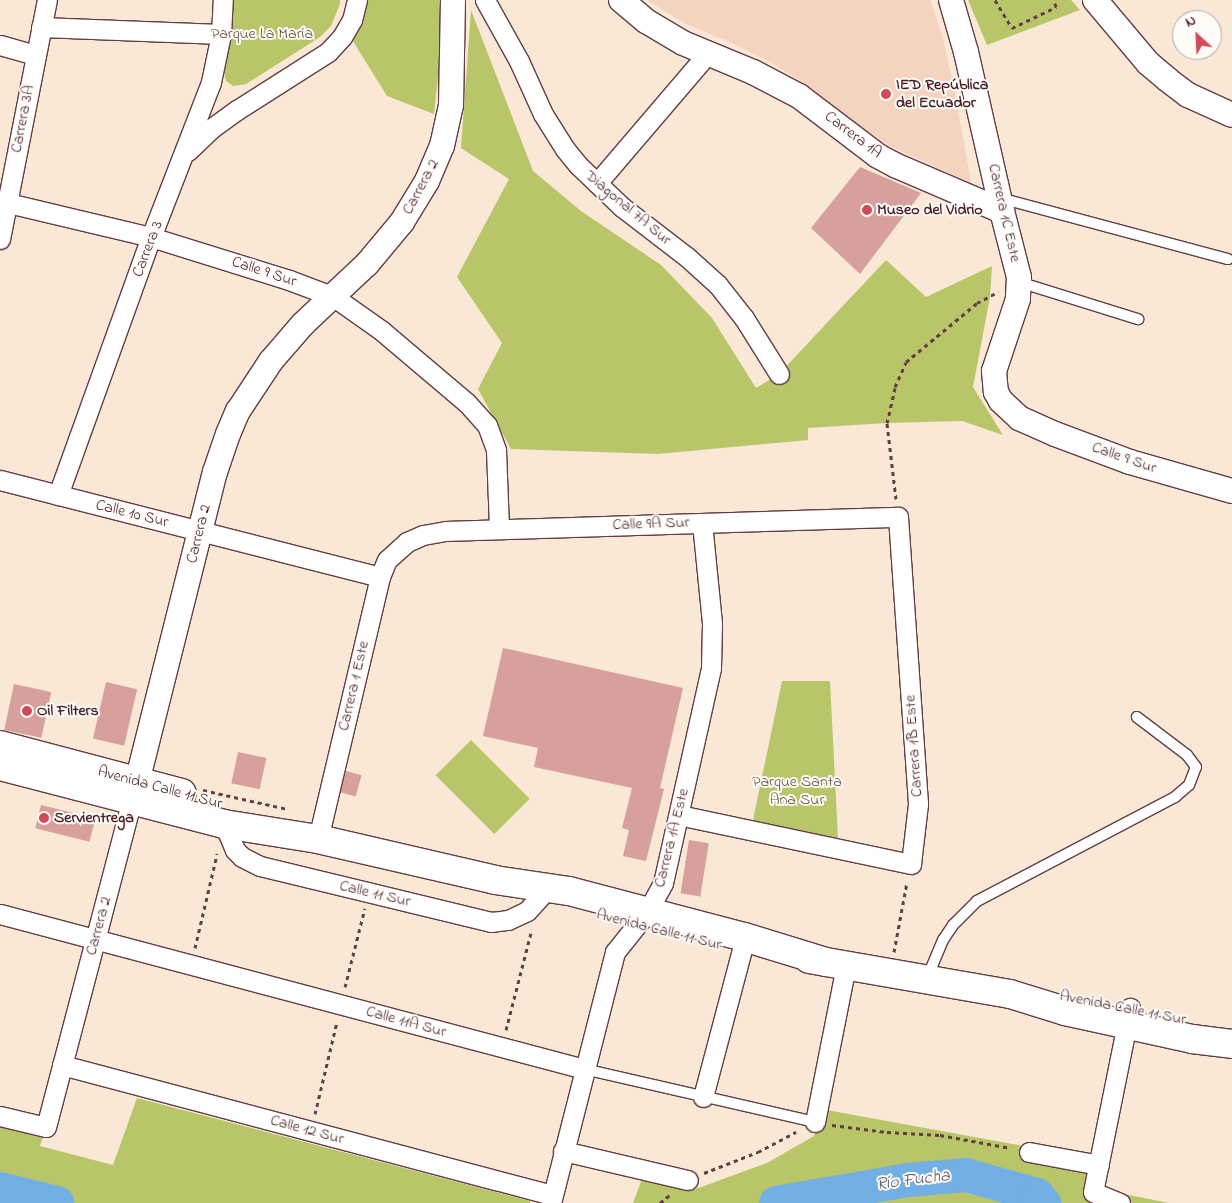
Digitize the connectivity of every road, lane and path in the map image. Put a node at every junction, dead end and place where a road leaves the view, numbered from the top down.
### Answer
1 (47, 0) edge
2 (223, 0) edge
3 (357, 0) edge
4 (453, 0) edge
5 (485, 0) edge
6 (621, 0) edge
7 (951, 0) edge
8 (995, 0) edge
9 (1054, 0) edge
10 (1095, 0) edge
11 (42, 27) junction
12 (221, 34) junction
13 (0, 45) edge
14 (707, 54) junction
15 (36, 55) junction
16 (1232, 115) edge
17 (185, 153) junction
18 (598, 184) junction
19 (4, 202) edge
20 (1000, 205) junction
21 (151, 238) junction
22 (0, 239) edge
23 (1228, 259) dead end
24 (1020, 282) junction
25 (334, 297) junction
26 (1138, 319) dead end
27 (779, 374) dead end
28 (1019, 418) joint
29 (0, 480) edge
30 (1232, 491) edge
31 (58, 495) junction
32 (898, 517) junction
33 (702, 523) junction
34 (499, 529) junction
35 (200, 531) junction
36 (406, 542) joint
37 (380, 577) junction
38 (1137, 717) dead end
39 (0, 745) edge
40 (0, 766) edge
41 (135, 791) junction
42 (679, 815) junction
43 (224, 824) junction
44 (318, 839) junction
45 (911, 864) junction
46 (495, 880) junction
47 (540, 897) junction
48 (0, 914) edge
49 (641, 918) junction
50 (96, 940) junction
51 (742, 949) junction
52 (836, 964) junction
53 (192, 965) junction
54 (889, 973) junction
55 (927, 979) junction
56 (1128, 1016) junction
57 (1232, 1038) edge
58 (1232, 1044) edge
59 (501, 1047) junction
60 (62, 1065) junction
61 (584, 1069) junction
62 (703, 1097) junction
63 (0, 1116) edge
64 (815, 1122) junction
65 (563, 1151) junction
66 (1029, 1152) joint
67 (1099, 1166) junction
68 (688, 1180) junction
69 (551, 1199) edge
70 (660, 1203) edge
71 (1120, 1203) edge

1 - 11 street, Carrera 3A
2 - 12 street, Carrera 3
3 - 17 street
4 - 25 street, Carrera 2
5 - 18 street, Diagonal 7A Sur
6 - 14 street, Carrera 1A
7 - 20 street, Carrera 1C Este
8 - 9 path
10 - 16 street
11 - 12 street
11 - 15 street, Carrera 3A
12 - 17 street, Carrera 3
13 - 15 street
14 - 18 street
14 - 20 street, Carrera 1A
15 - 19 street, Carrera 3A
17 - 21 street, Carrera 3
18 - 27 street, Diagonal 7A Sur
19 - 21 street, Calle 9 Sur
19 - 22 street, Carrera 3A
20 - 23 lane
20 - 24 street, Carrera 1C Este
21 - 25 street, Calle 9 Sur
21 - 31 street, Carrera 3
24 - 26 lane
24 - 28 street, Carrera 1C Este
24 - 32 path
25 - 34 street, Calle 9 Sur
25 - 35 street, Carrera 2
28 - 30 street, Calle 9 Sur
29 - 31 street, Calle 10 Sur
31 - 35 street, Calle 10 Sur
32 - 33 street, Calle 9A Sur
32 - 45 street, Carrera 1B Este
33 - 34 street, Calle 9A Sur
33 - 42 street, Carrera 1A Este
34 - 36 street, Calle 9A Sur
35 - 37 street, Calle 10 Sur
35 - 41 street, Carrera 2
36 - 37 street, Carrera 1 Este
37 - 44 street, Carrera 1 Este
38 - 55 lane
39 - 41 main road, Avenida Calle 11 Sur
40 - 41 main road, Avenida Calle 11 Sur
41 - 43 main road, Avenida Calle 11 Sur
41 - 44 main road, Avenida Calle 11 Sur
41 - 50 street, Carrera 2
42 - 45 street
42 - 49 street, Carrera 1A Este
43 - 44 main road, Avenida Calle 11 Sur
43 - 47 street, Calle 11 Sur
43 - 53 path
44 - 46 main road, Avenida Calle 11 Sur
45 - 54 path
46 - 47 main road, Avenida Calle 11 Sur
46 - 49 main road, Avenida Calle 11 Sur
47 - 49 main road, Avenida Calle 11 Sur
47 - 59 path
48 - 50 street, Calle 11A Sur
49 - 51 main road, Avenida Calle 11 Sur
49 - 52 main road, Avenida Calle 11 Sur
49 - 61 street, Carrera 1A Este
50 - 53 street, Calle 11A Sur
50 - 60 street, Carrera 2
51 - 52 main road, Avenida Calle 11 Sur
51 - 62 street
52 - 54 main road, Avenida Calle 11 Sur
52 - 64 street
53 - 59 street, Calle 11A Sur
54 - 55 main road, Avenida Calle 11 Sur
55 - 56 main road, Avenida Calle 11 Sur
56 - 57 main road, Avenida Calle 11 Sur
56 - 58 main road, Avenida Calle 11 Sur
56 - 67 street
59 - 61 street, Calle 11A Sur
60 - 63 street, Carrera 2
60 - 69 street, Calle 12 Sur
61 - 62 lane, Calle 11A Sur
61 - 65 street, Carrera 1A Este
62 - 64 lane, Calle 11A Sur
64 - 66 path
64 - 68 path
65 - 68 street
65 - 69 street, Carrera 1A Este
66 - 67 street
67 - 71 street
68 - 70 path

